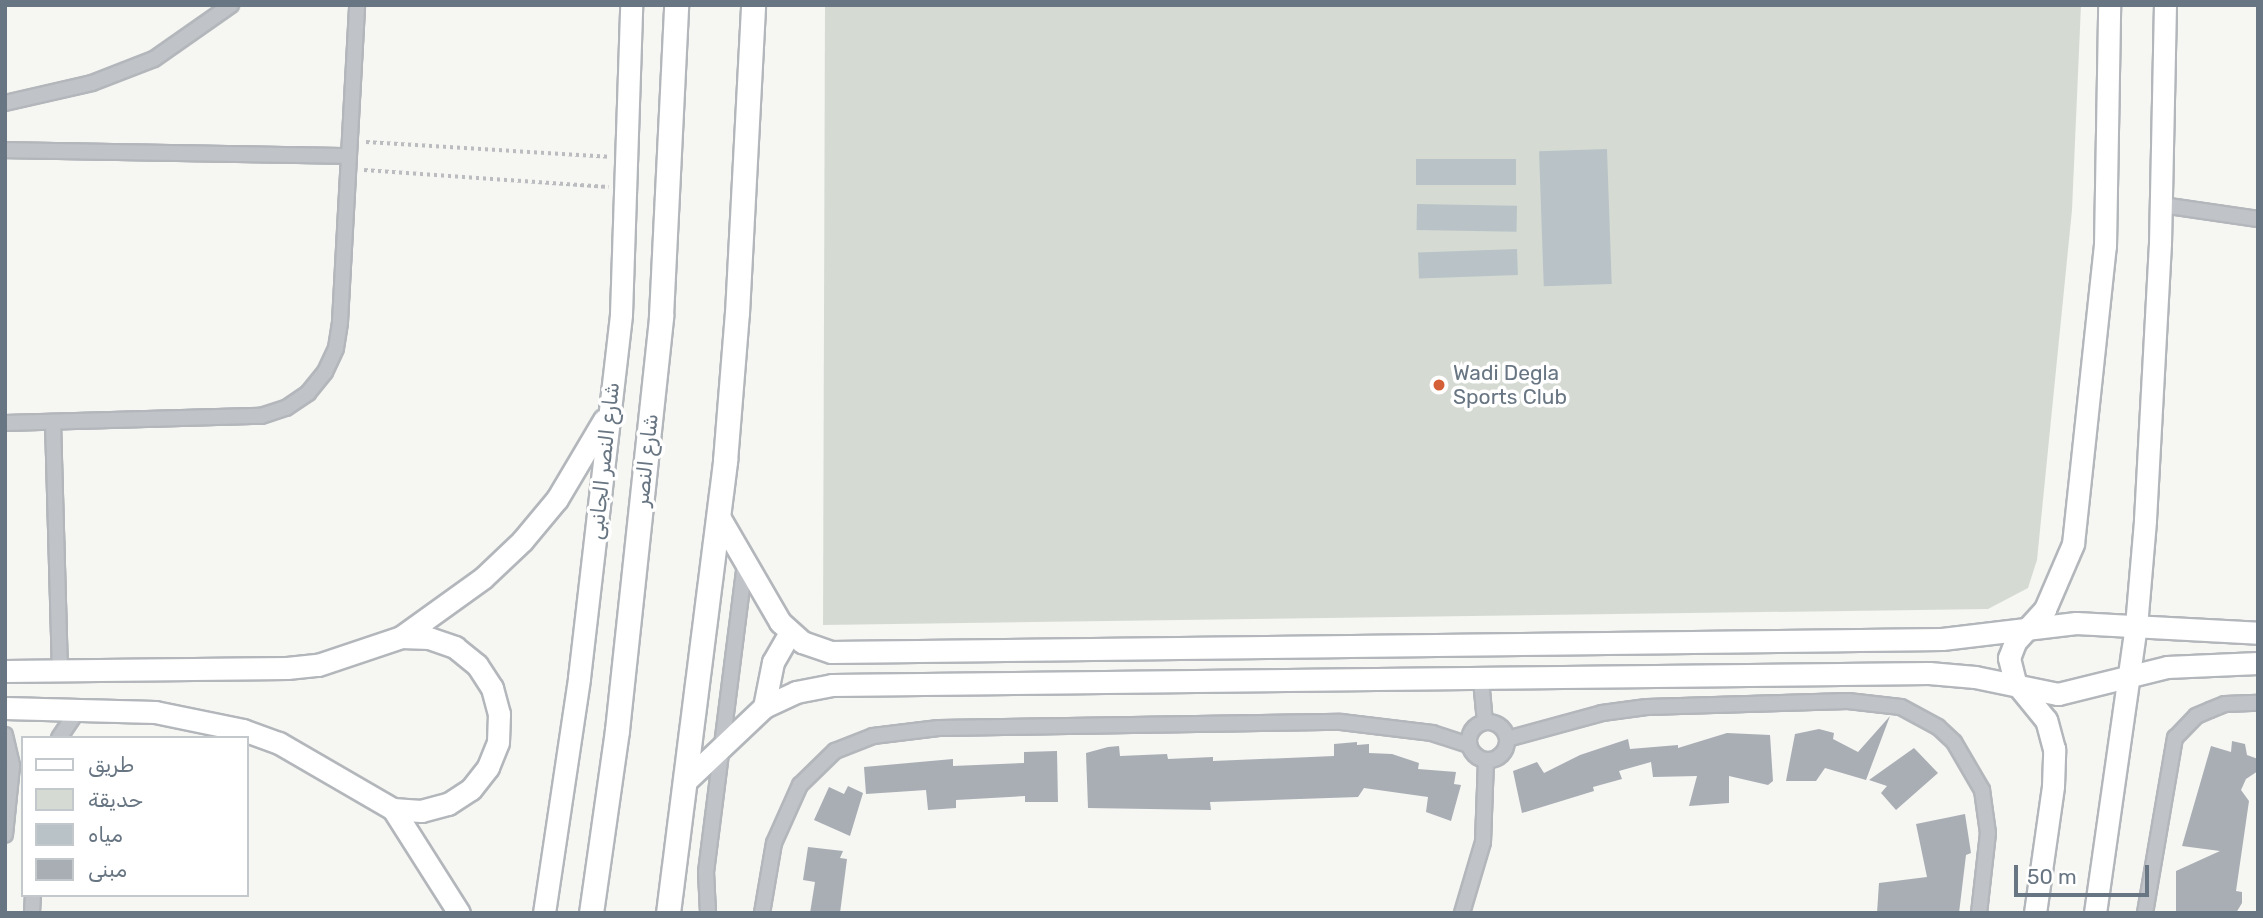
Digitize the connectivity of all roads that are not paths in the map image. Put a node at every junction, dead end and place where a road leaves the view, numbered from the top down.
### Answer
1 (230, 5) edge
2 (357, 5) edge
3 (631, 5) edge
4 (676, 5) edge
5 (753, 5) edge
6 (2109, 5) edge
7 (2165, 5) edge
8 (5, 103) edge
9 (5, 150) edge
10 (348, 163) junction
11 (2162, 205) junction
12 (2258, 219) edge
13 (611, 406) junction
14 (53, 422) junction
15 (5, 423) edge
16 (718, 515) junction
17 (745, 562) junction
18 (2136, 626) junction
19 (2030, 630) junction
20 (2258, 632) edge
21 (790, 633) junction
22 (401, 637) junction
23 (2258, 663) edge
24 (5, 671) edge
25 (60, 671) junction
26 (2129, 676) junction
27 (1481, 680) junction
28 (2021, 689) junction
29 (2258, 704) edge
30 (80, 707) junction
31 (764, 707) junction
32 (5, 708) edge
33 (1485, 722) junction
34 (5, 735) edge
35 (61, 736) edge
36 (1507, 739) junction
37 (1469, 745) junction
38 (721, 746) junction
39 (1486, 761) junction
40 (687, 780) junction
41 (393, 809) junction
42 (5, 835) edge
43 (459, 913) edge
44 (544, 913) edge
45 (591, 913) edge
46 (668, 913) edge
47 (708, 913) edge
48 (762, 913) edge
49 (1462, 913) edge
50 (1979, 913) edge
51 (2035, 913) edge
52 (2095, 913) edge
53 (2145, 913) edge

1 - 8 street
2 - 10 street
3 - 13 street, شارع النصر الجانبى
4 - 45 main road, شارع النصر
5 - 16 main road
6 - 19 street
7 - 11 street
9 - 10 street
10 - 14 street
11 - 12 street
11 - 18 street
13 - 22 street
13 - 44 street, شارع النصر الجانبى
14 - 15 street
14 - 25 street
16 - 17 street
16 - 40 main road
17 - 21 street
17 - 38 street
18 - 19 street
18 - 20 street
18 - 26 street
19 - 21 street
19 - 28 street
21 - 31 street
22 - 25 street
22 - 41 street
23 - 26 street
24 - 25 street
26 - 28 street
26 - 52 street
27 - 28 street
27 - 31 street
27 - 33 street
28 - 51 street
29 - 53 street
30 - 32 street
30 - 35 street
30 - 41 street
31 - 38 street
33 - 36 street
33 - 37 street
34 - 42 street
36 - 39 street
36 - 50 street
37 - 39 street
37 - 48 street
38 - 40 street
38 - 47 street
39 - 49 street
40 - 46 main road
41 - 43 street

